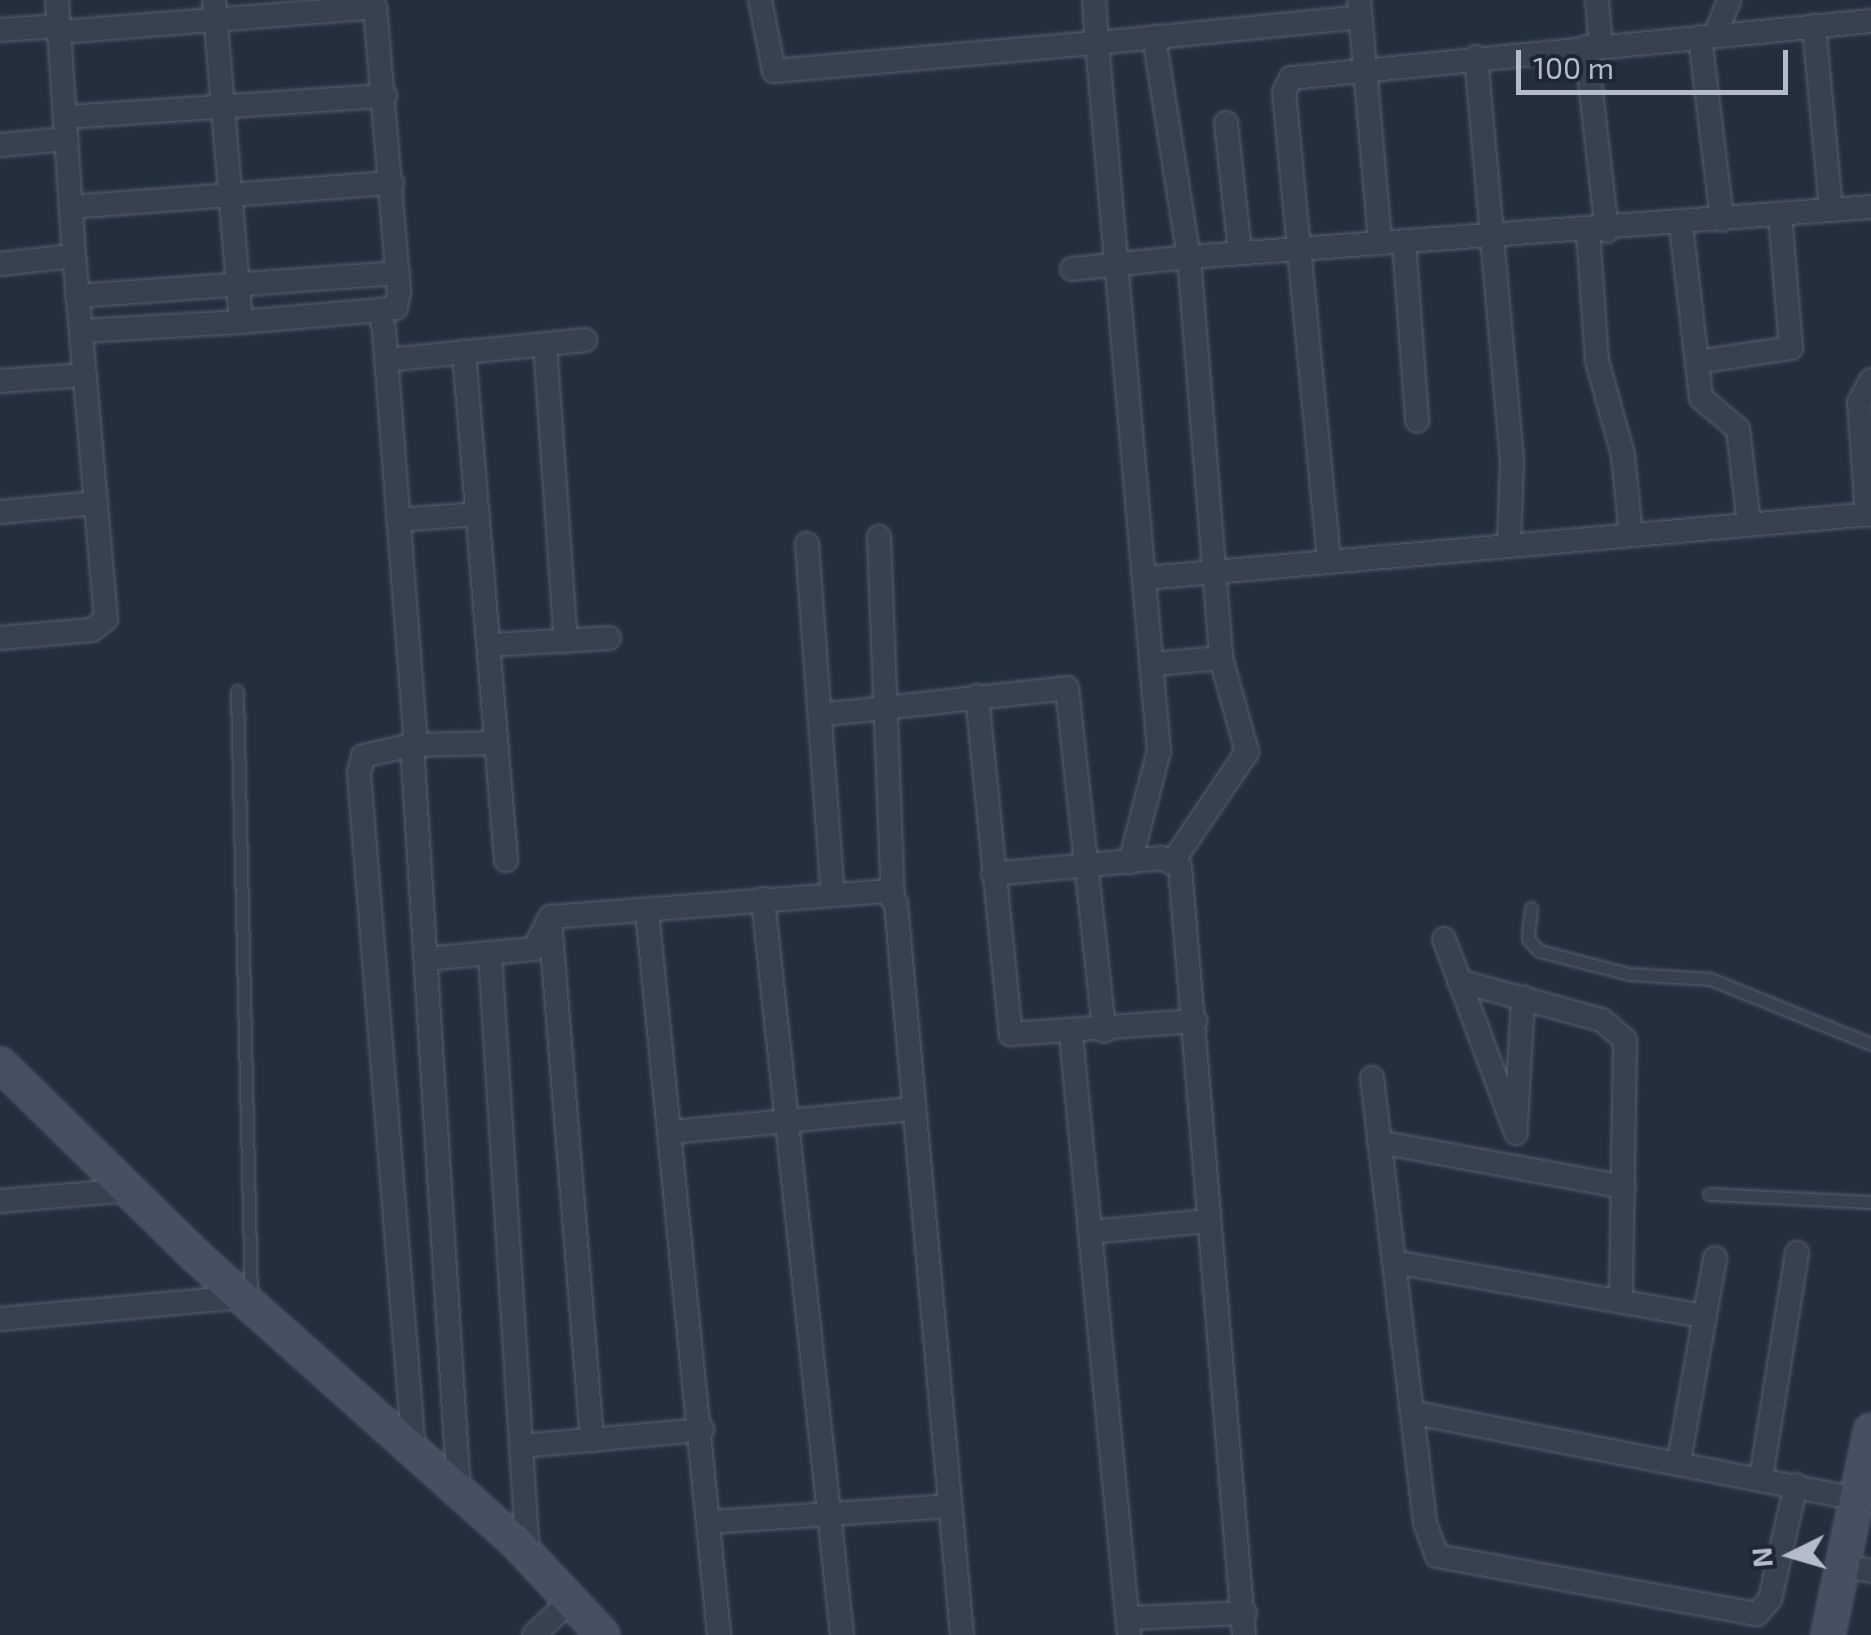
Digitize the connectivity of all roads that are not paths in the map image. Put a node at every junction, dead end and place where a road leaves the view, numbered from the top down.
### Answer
1 (57, 0) edge
2 (760, 0) edge
3 (1094, 0) edge
4 (1597, 0) edge
5 (1729, 0) edge
6 (1360, 8) edge
7 (215, 11) edge
8 (1871, 21) edge
9 (1814, 26) junction
10 (59, 29) junction
11 (0, 30) edge
12 (1708, 36) junction
13 (1154, 37) junction
14 (1097, 43) junction
15 (1593, 46) junction
16 (1476, 58) junction
17 (1362, 70) junction
18 (386, 96) junction
19 (222, 109) junction
20 (1226, 124) dead end
21 (67, 128) junction
22 (0, 145) edge
23 (392, 183) junction
24 (227, 199) junction
25 (71, 206) junction
26 (1871, 207) edge
27 (1831, 209) junction
28 (1780, 214) junction
29 (1722, 220) junction
30 (1681, 225) junction
31 (1597, 232) junction
32 (1491, 237) junction
33 (1380, 242) junction
34 (1404, 242) junction
35 (1300, 246) junction
36 (1240, 252) junction
37 (74, 256) junction
38 (1189, 258) junction
39 (0, 264) edge
40 (1120, 264) junction
41 (1072, 268) dead end
42 (398, 273) junction
43 (236, 285) junction
44 (77, 296) junction
45 (380, 310) junction
46 (241, 322) junction
47 (81, 332) junction
48 (585, 340) dead end
49 (545, 344) junction
50 (464, 352) junction
51 (386, 360) junction
52 (1697, 362) junction
53 (84, 375) junction
54 (1871, 380) edge
55 (0, 381) edge
56 (1417, 421) dead end
57 (96, 504) junction
58 (0, 512) edge
59 (478, 514) junction
60 (1869, 514) edge
61 (398, 520) junction
62 (1748, 524) junction
63 (1632, 535) junction
64 (880, 537) dead end
65 (807, 544) dead end
66 (1509, 545) junction
67 (1330, 560) junction
68 (1215, 572) junction
69 (1148, 578) junction
70 (0, 638) edge
71 (609, 638) dead end
72 (566, 641) junction
73 (488, 645) junction
74 (1220, 658) junction
75 (1154, 664) junction
76 (237, 692) dead end
77 (977, 696) junction
78 (886, 708) junction
79 (820, 715) junction
80 (496, 743) junction
81 (412, 745) junction
82 (506, 860) dead end
83 (1174, 860) junction
84 (1130, 862) junction
85 (1086, 866) junction
86 (993, 874) junction
87 (833, 895) junction
88 (894, 895) junction
89 (763, 899) junction
90 (1531, 908) dead end
91 (648, 911) junction
92 (550, 917) junction
93 (1444, 938) dead end
94 (490, 953) junction
95 (426, 959) junction
96 (1459, 981) junction
97 (1523, 997) junction
98 (1196, 1021) junction
99 (1104, 1031) junction
100 (1071, 1034) junction
101 (1871, 1044) edge
102 (0, 1064) edge
103 (1372, 1078) dead end
104 (910, 1109) junction
105 (782, 1120) junction
106 (672, 1132) junction
107 (1516, 1133) junction
108 (1380, 1142) junction
109 (1513, 1167) junction
110 (1624, 1188) junction
111 (130, 1190) junction
112 (1709, 1194) dead end
113 (0, 1201) edge
114 (1871, 1202) edge
115 (1208, 1222) junction
116 (1090, 1232) junction
117 (1796, 1253) dead end
118 (1714, 1258) dead end
119 (1394, 1262) junction
120 (1621, 1300) junction
121 (247, 1302) junction
122 (1704, 1316) junction
123 (0, 1320) edge
124 (1415, 1413) junction
125 (702, 1430) junction
126 (1871, 1430) edge
127 (592, 1440) junction
128 (520, 1446) junction
129 (414, 1451) junction
130 (1679, 1461) junction
131 (1867, 1467) edge
132 (1762, 1478) junction
133 (1796, 1486) junction
134 (459, 1492) junction
135 (950, 1506) junction
136 (1866, 1508) edge
137 (828, 1512) junction
138 (710, 1522) junction
139 (528, 1556) junction
140 (1866, 1570) edge
141 (570, 1601) junction
142 (1245, 1624) edge
143 (1129, 1626) edge
144 (534, 1635) edge
145 (603, 1635) edge
146 (719, 1635) edge
147 (842, 1635) edge
148 (962, 1635) edge
149 (1828, 1635) edge
150 (1847, 1635) edge

1 - 10 street
2 - 14 street
3 - 14 street
4 - 15 street
5 - 12 street
6 - 13 street
6 - 17 street
7 - 10 street
7 - 18 street
7 - 19 street
8 - 9 street
9 - 12 street
9 - 27 street
10 - 11 street
10 - 21 street
12 - 15 street
12 - 29 street
13 - 14 street
13 - 38 street
14 - 40 street
15 - 16 street
15 - 31 street
16 - 17 street
16 - 32 street
17 - 33 street
17 - 35 street
18 - 19 street
18 - 23 street
19 - 21 street
19 - 24 street
20 - 36 street
21 - 22 street
21 - 25 street
23 - 24 street
23 - 42 street
24 - 25 street
24 - 43 street
25 - 37 street
26 - 27 street
27 - 28 street
28 - 29 street
28 - 52 street
29 - 30 street
30 - 31 street
30 - 52 street
31 - 32 street
31 - 63 street
32 - 34 street
32 - 66 street
33 - 34 street
33 - 35 street
34 - 56 street
35 - 36 street
35 - 67 street
36 - 38 street
37 - 39 street
37 - 44 street
38 - 40 street
38 - 68 street
40 - 41 street
40 - 69 street
42 - 43 street
42 - 45 street
43 - 44 street
43 - 46 street
44 - 47 street
45 - 46 street
45 - 51 street
46 - 47 street
47 - 53 street
48 - 49 street
49 - 50 street
49 - 72 street
50 - 51 street
50 - 59 street
51 - 61 street
52 - 62 street
53 - 55 street
53 - 57 street
54 - 60 street
57 - 58 street
57 - 70 street
59 - 61 street
59 - 73 street
60 - 62 street
61 - 81 street
62 - 63 street
63 - 66 street
64 - 78 street
65 - 79 street
66 - 67 street
67 - 68 street
68 - 69 street
68 - 74 street
69 - 75 street
71 - 72 street
72 - 73 street
73 - 80 street
74 - 75 street
74 - 83 street
75 - 84 street
76 - 121 lane
77 - 78 street
77 - 85 street
77 - 86 street
78 - 79 street
78 - 88 street
79 - 87 street
80 - 81 street
80 - 82 street
81 - 95 street
81 - 129 street
83 - 84 street
83 - 98 street
84 - 85 street
85 - 86 street
85 - 99 street
86 - 100 street
87 - 88 street
87 - 89 street
88 - 104 street
89 - 91 street
89 - 105 street
90 - 101 lane
91 - 92 street
91 - 106 street
92 - 94 street
92 - 127 street
93 - 96 street
94 - 95 street
94 - 128 street
95 - 134 street
96 - 97 street
96 - 107 street
97 - 107 street
97 - 110 street
98 - 99 street
98 - 115 street
99 - 100 street
100 - 116 street
102 - 111 street
103 - 108 street
104 - 105 street
104 - 135 street
105 - 106 street
105 - 137 street
106 - 125 street
107 - 109 street
108 - 109 street
108 - 119 street
109 - 110 street
110 - 120 street
111 - 113 street
111 - 121 street
112 - 114 lane
115 - 116 street
115 - 142 street
116 - 143 street
117 - 132 street
118 - 122 street
119 - 120 street
119 - 124 street
120 - 122 street
121 - 123 street
121 - 129 street
122 - 130 street
124 - 130 street
124 - 133 street
125 - 127 street
125 - 138 street
126 - 131 street
127 - 128 street
128 - 139 street
129 - 134 street
130 - 132 street
131 - 136 street
132 - 133 street
133 - 136 street
134 - 139 street
135 - 137 street
135 - 148 street
136 - 140 street
136 - 149 street
137 - 138 street
137 - 147 street
138 - 146 street
139 - 141 street
140 - 150 street
141 - 144 street
141 - 145 street
142 - 143 street

